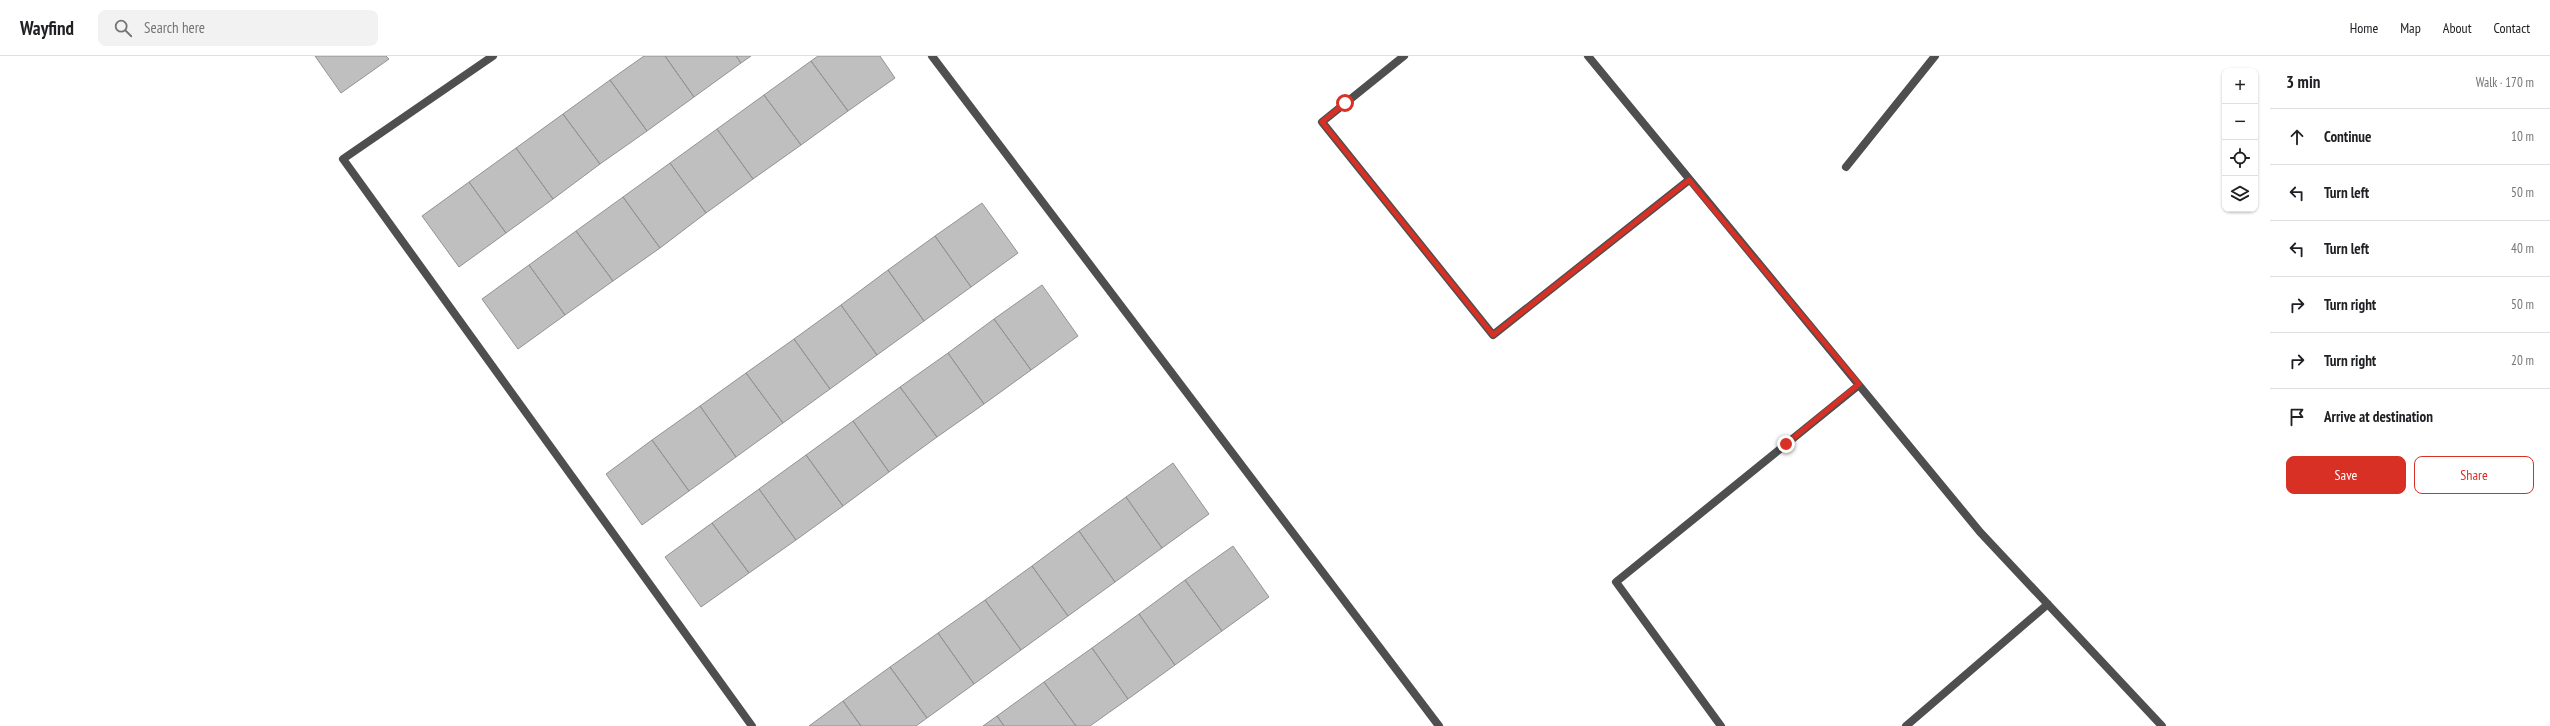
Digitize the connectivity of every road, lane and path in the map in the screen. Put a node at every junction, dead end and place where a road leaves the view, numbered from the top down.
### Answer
1 (493, 56) edge
2 (932, 56) edge
3 (1404, 56) edge
4 (1588, 56) edge
5 (1934, 56) edge
6 (1846, 168) dead end
7 (1689, 180) junction
8 (1859, 384) junction
9 (2048, 604) junction
10 (752, 726) edge
11 (1439, 726) edge
12 (1721, 726) edge
13 (1906, 726) edge
14 (2162, 726) edge

1 - 10 street
2 - 11 street
3 - 7 street
4 - 7 street
5 - 6 street
7 - 8 street
8 - 9 street
8 - 12 street
9 - 13 street
9 - 14 street

